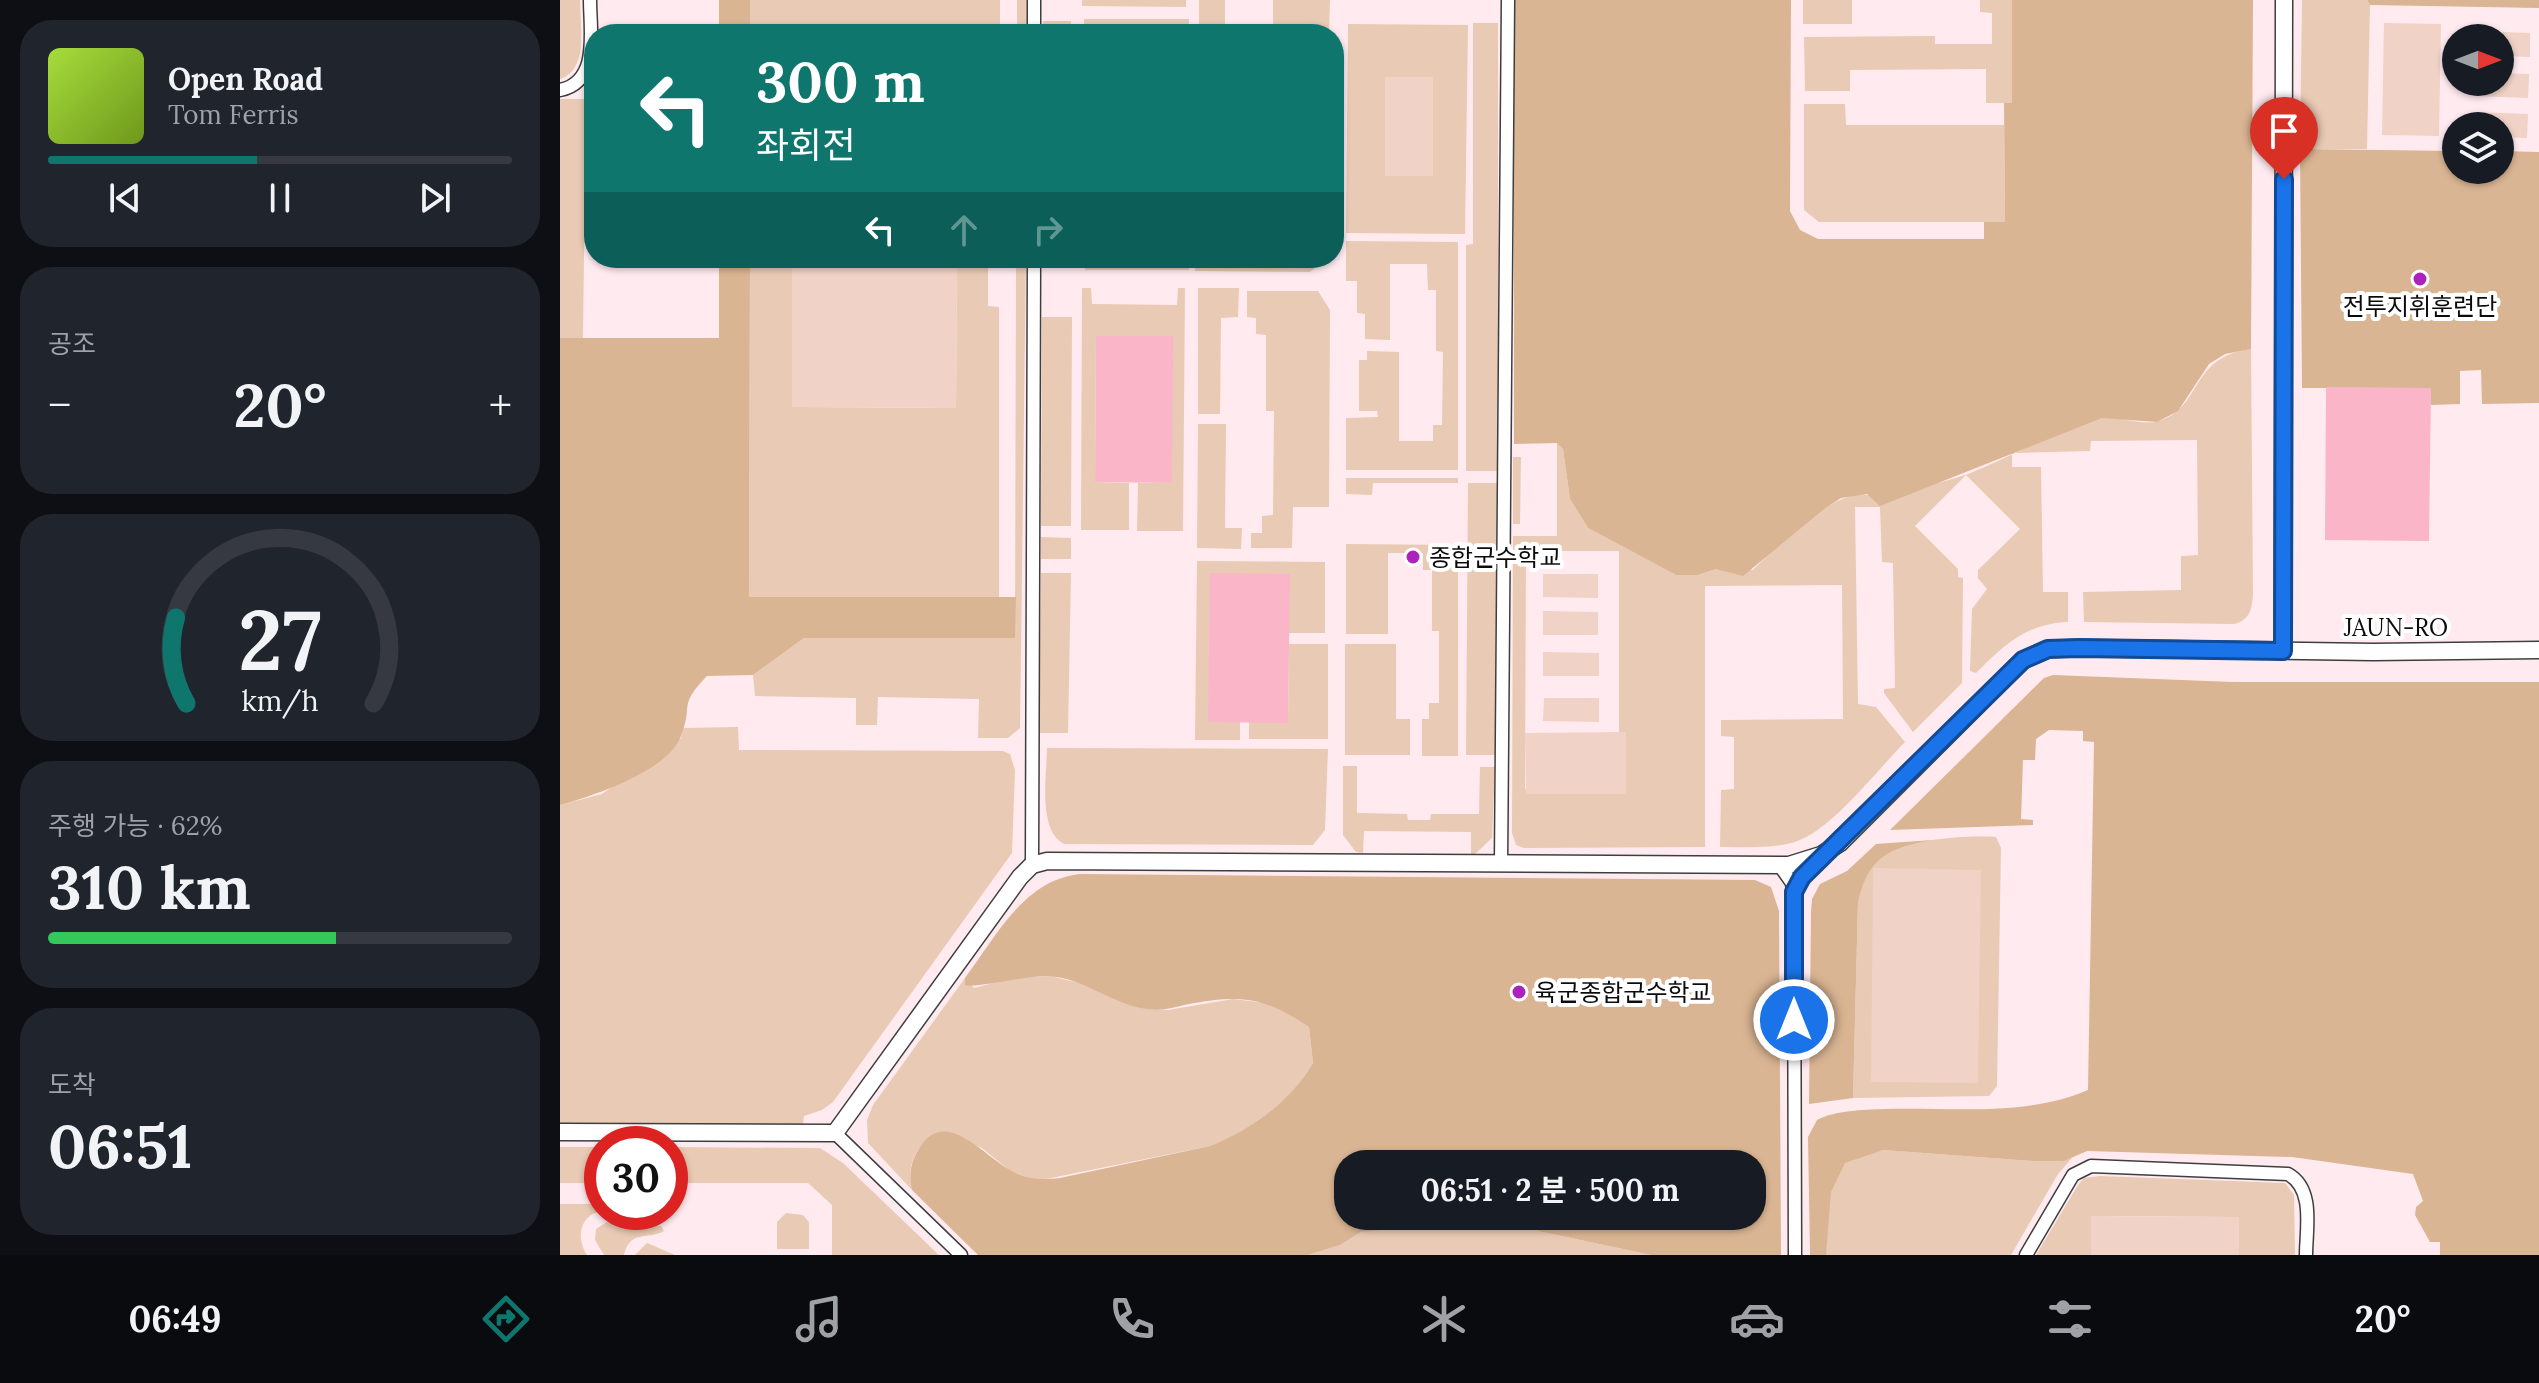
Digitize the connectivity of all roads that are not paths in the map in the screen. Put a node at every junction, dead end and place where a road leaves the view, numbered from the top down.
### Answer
1 (590, 0) edge
2 (1034, 0) edge
3 (1508, 0) edge
4 (2284, 0) edge
5 (589, 24) edge
6 (1034, 24) edge
7 (584, 74) edge
8 (560, 90) edge
9 (1034, 268) edge
10 (2539, 650) edge
11 (2283, 651) junction
12 (1821, 855) junction
13 (1501, 864) junction
14 (1032, 865) junction
15 (1780, 866) junction
16 (1794, 892) junction
17 (560, 1132) edge
18 (835, 1133) junction
19 (961, 1255) edge
20 (1795, 1255) edge
21 (2026, 1255) edge
22 (2306, 1255) edge

1 - 5 street
2 - 6 street
3 - 13 street
4 - 11 street
7 - 8 street
9 - 14 street
10 - 11 street, JAUN-RO
11 - 12 street, JAUN-RO
12 - 15 street
12 - 16 street
13 - 14 street
13 - 15 street
14 - 18 street
15 - 16 street
16 - 20 street
17 - 18 street
18 - 19 street
21 - 22 street

